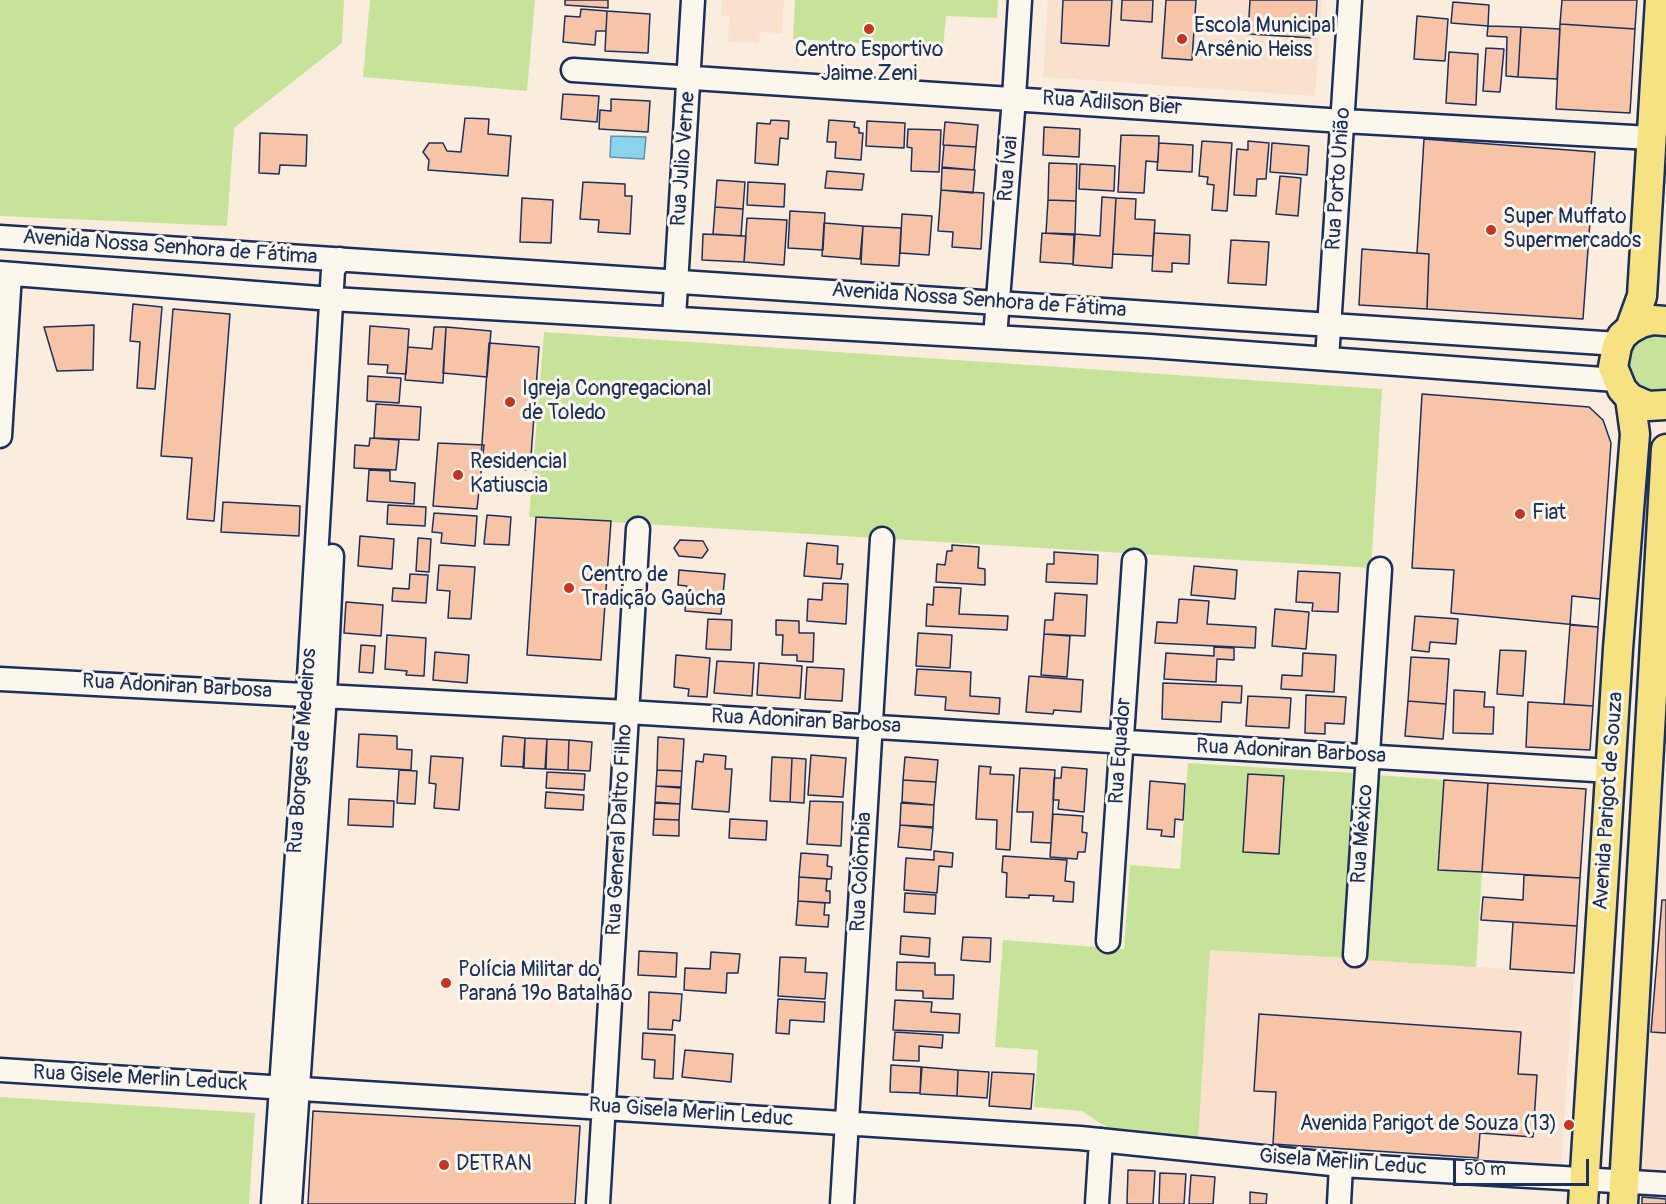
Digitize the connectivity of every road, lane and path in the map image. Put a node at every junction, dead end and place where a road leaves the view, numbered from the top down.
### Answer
1 (693, 0) edge
2 (1020, 0) edge
3 (1350, 0) edge
4 (1660, 0) edge
5 (573, 70) dead end
6 (689, 76) junction
7 (1014, 98) junction
8 (1343, 121) junction
9 (1651, 138) junction
10 (0, 237) edge
11 (340, 259) junction
12 (5, 274) edge
13 (676, 281) junction
14 (338, 299) junction
15 (998, 303) junction
16 (674, 318) junction
17 (1666, 321) edge
18 (1330, 325) junction
19 (1624, 336) junction
20 (995, 337) junction
21 (1328, 359) junction
22 (1623, 389) junction
23 (1666, 405) edge
24 (0, 436) edge
25 (1666, 449) edge
26 (638, 529) dead end
27 (882, 539) dead end
28 (1134, 561) dead end
29 (1380, 569) dead end
30 (0, 679) edge
31 (316, 694) junction
32 (627, 712) junction
33 (871, 726) junction
34 (1122, 742) junction
35 (1368, 756) junction
36 (1611, 771) junction
37 (1108, 941) dead end
38 (1355, 955) dead end
39 (0, 1070) edge
40 (289, 1088) junction
41 (604, 1108) junction
42 (847, 1123) junction
43 (1101, 1140) junction
44 (1341, 1165) junction
45 (1666, 1184) edge
46 (1584, 1191) edge
47 (1624, 1193) edge
48 (273, 1204) edge
49 (290, 1204) edge
50 (598, 1204) edge
51 (842, 1204) edge
52 (1097, 1204) edge
53 (1339, 1204) edge

1 - 6 street, Rua Julio Verne
2 - 7 street, Rua Ívai
3 - 8 street, Rua Porto União
4 - 9 main road, Avenida Parigot de Souza
5 - 6 street, Rua Adilson Bier
6 - 7 street, Rua Adilson Bier
6 - 13 street, Rua Julio Verne
7 - 8 street, Rua Adilson Bier
7 - 15 street, Rua Ívai
8 - 9 street, Rua Adilson Bier
8 - 18 street, Rua Porto União
9 - 19 main road, Avenida Parigot de Souza
10 - 11 street, Avenida Nossa Senhora de Fátima
11 - 13 street, Avenida Nossa Senhora de Fátima
11 - 14 street, Avenida Nossa Senhora de Fátima
12 - 14 street, Avenida Nossa Senhora de Fátima
12 - 24 street
13 - 15 street, Avenida Nossa Senhora de Fátima
13 - 16 street, Rua Julio Verne
14 - 16 street, Avenida Nossa Senhora de Fátima
14 - 31 street, Rua Borges de Medeiros
15 - 18 street, Avenida Nossa Senhora de Fátima
15 - 20 street, Rua Ívai
16 - 20 street, Avenida Nossa Senhora de Fátima
17 - 19 main road
18 - 19 street, Avenida Nossa Senhora de Fátima
18 - 21 street, Rua Porto União
19 - 22 main road, Avenida Parigot de Souza
20 - 21 street, Avenida Nossa Senhora de Fátima
21 - 22 street, Avenida Nossa Senhora de Fátima
22 - 23 main road
22 - 36 main road, Avenida Parigot de Souza
25 - 47 main road, Avenida Parigot de Souza
26 - 32 street, Rua General Daltro Filho
27 - 33 street, Rua Colômbia
28 - 34 street, Rua Equador
29 - 35 street, Rua México
30 - 31 street, Rua Adoniran Barbosa
31 - 32 street, Rua Adoniran Barbosa
31 - 40 street, Rua Borges de Medeiros
32 - 33 street, Rua Adoniran Barbosa
32 - 41 street, Rua General Daltro Filho
33 - 34 street, Rua Adoniran Barbosa
33 - 42 street, Rua Colômbia
34 - 35 street, Rua Adoniran Barbosa
34 - 37 street, Rua Equador
35 - 36 street, Rua Adoniran Barbosa
35 - 38 street, Rua México
36 - 46 main road, Avenida Parigot de Souza
39 - 40 street, Rua Gisele Merlin Leduck
40 - 41 street, Rua Gisela Merlin Leduc
40 - 48 street, Rua Borges de Medeiros
40 - 49 street, Rua Borges de Medeiros
41 - 42 street, Rua Gisela Merlin Leduc
41 - 50 street, Rua General Daltro Filho
42 - 43 street, Rua Gisela Merlin Leduc
42 - 51 street, Rua Colômbia
43 - 44 street, Gisela Merlin Leduc
43 - 52 street
44 - 46 street, Gisela Merlin Leduc
44 - 53 street
45 - 47 street, Gisela Merlin Leduc
46 - 47 street, Gisela Merlin Leduc

